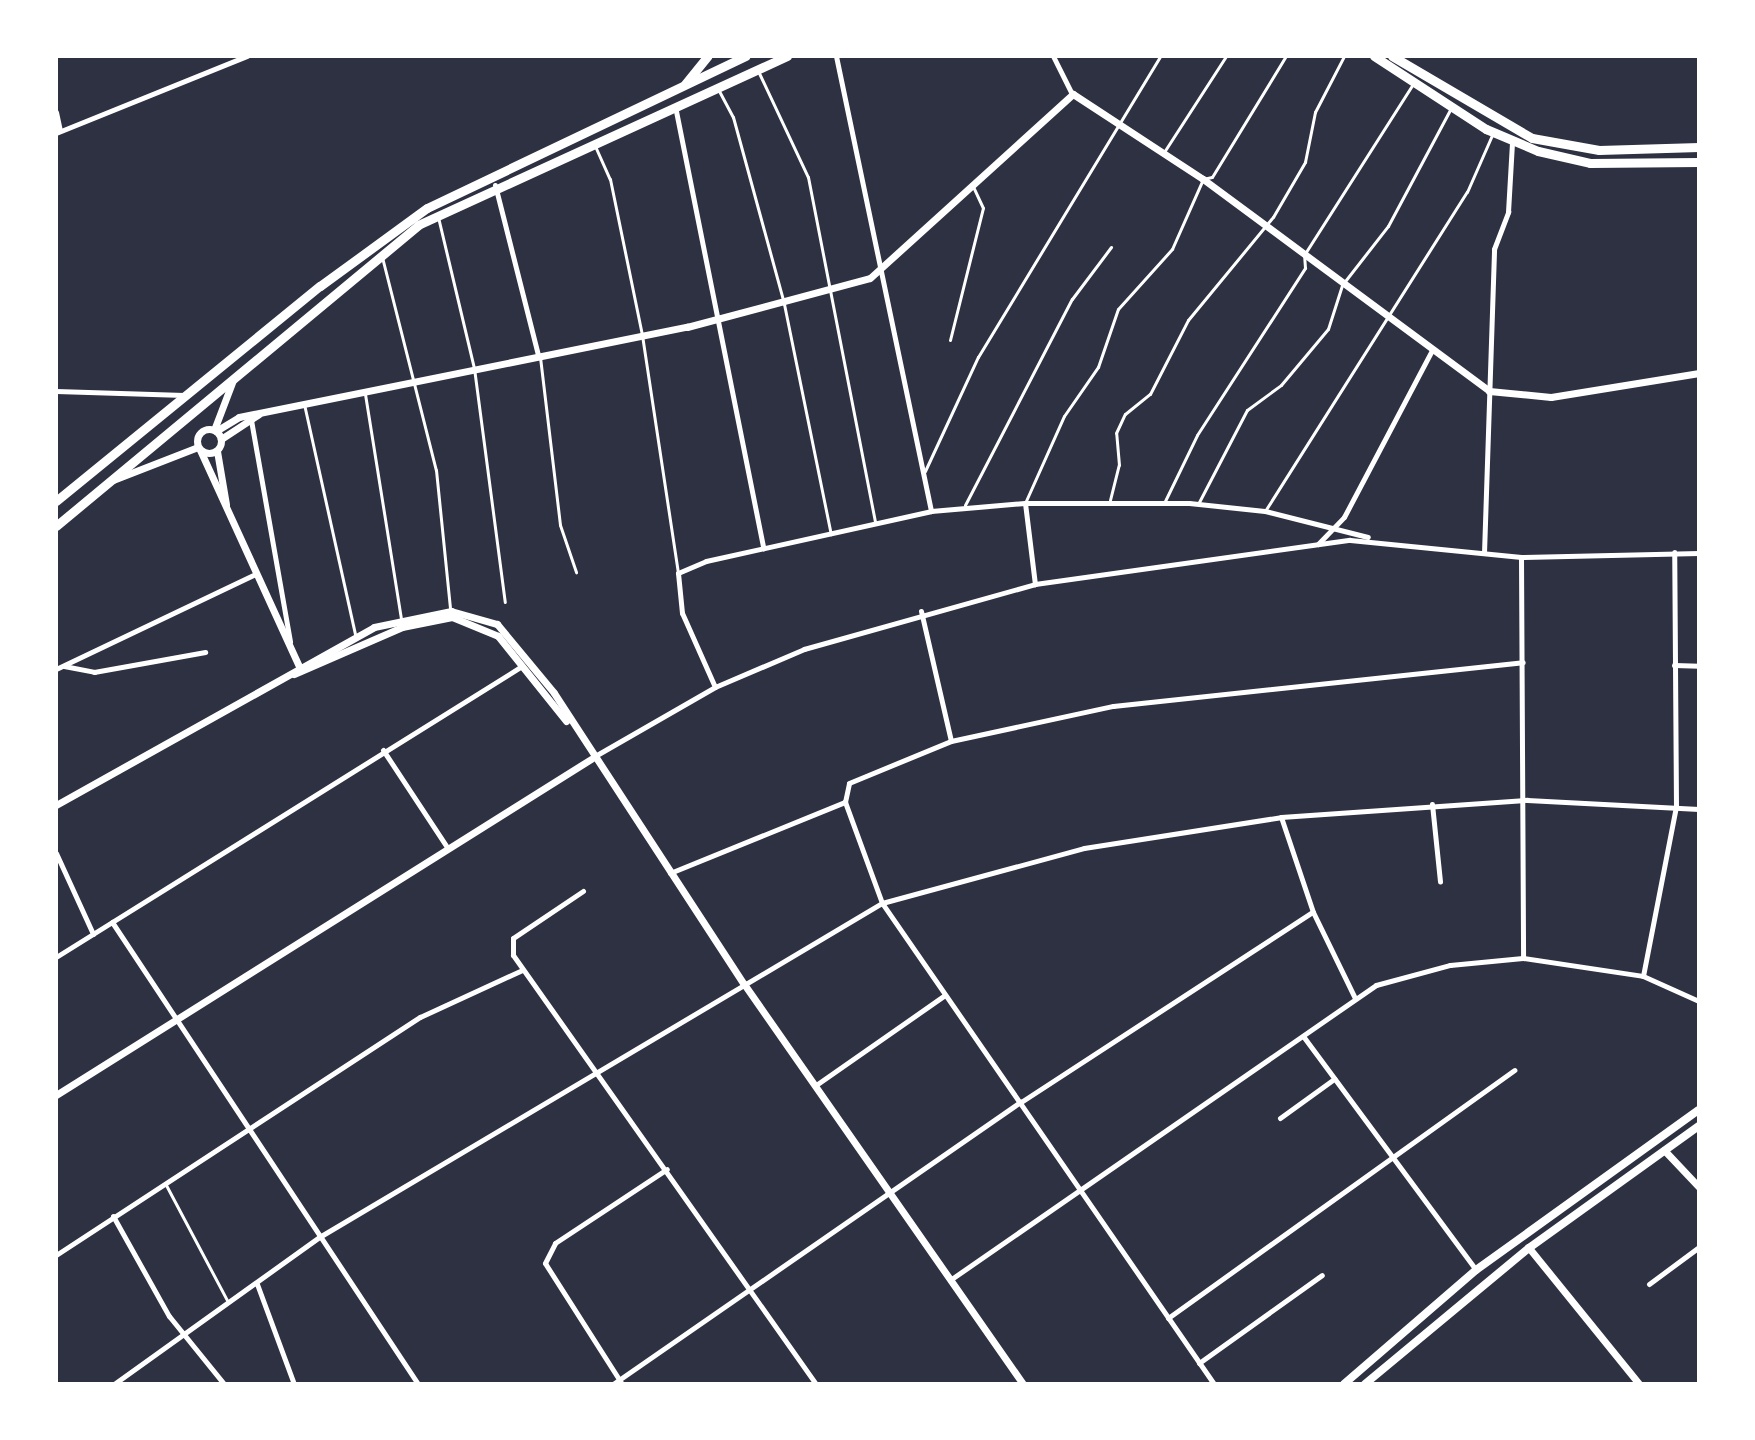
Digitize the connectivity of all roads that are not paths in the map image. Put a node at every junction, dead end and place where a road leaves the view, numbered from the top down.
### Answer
1 (247, 56) edge
2 (708, 56) edge
3 (746, 56) edge
4 (787, 56) edge
5 (836, 56) edge
6 (1053, 56) edge
7 (1160, 56) edge
8 (1226, 56) edge
9 (1286, 56) edge
10 (1344, 56) edge
11 (1374, 56) edge
12 (1392, 56) edge
13 (774, 59) edge
14 (759, 73) junction
15 (1413, 84) junction
16 (682, 88) junction
17 (718, 89) junction
18 (1073, 94) junction
19 (1451, 108) junction
20 (676, 111) junction
21 (56, 112) edge
22 (1118, 121) junction
23 (58, 132) edge
24 (1493, 133) junction
25 (1512, 142) junction
26 (594, 146) junction
27 (1699, 147) edge
28 (1164, 152) junction
29 (1699, 162) edge
30 (1203, 179) junction
31 (970, 184) junction
32 (495, 185) junction
33 (437, 213) junction
34 (1265, 226) junction
35 (1111, 247) dead end
36 (381, 253) junction
37 (1304, 255) junction
38 (880, 270) junction
39 (1342, 285) junction
40 (831, 292) junction
41 (784, 304) junction
42 (721, 319) junction
43 (1387, 319) junction
44 (642, 335) junction
45 (950, 340) dead end
46 (1431, 352) junction
47 (538, 355) junction
48 (474, 368) junction
49 (1699, 373) edge
50 (234, 377) junction
51 (412, 381) junction
52 (365, 390) junction
53 (56, 391) edge
54 (1489, 391) junction
55 (185, 395) junction
56 (304, 404) junction
57 (254, 416) junction
58 (215, 430) junction
59 (221, 439) junction
60 (199, 448) junction
61 (217, 451) junction
62 (924, 475) junction
63 (111, 481) junction
64 (1110, 500) junction
65 (56, 501) edge
66 (1165, 501) junction
67 (1025, 503) junction
68 (965, 505) junction
69 (1197, 505) junction
70 (226, 506) junction
71 (931, 511) junction
72 (1265, 511) junction
73 (56, 526) edge
74 (876, 526) junction
75 (1329, 529) junction
76 (832, 535) junction
77 (1377, 539) junction
78 (1317, 545) junction
79 (763, 548) junction
80 (1674, 552) junction
81 (1484, 553) junction
82 (1699, 553) edge
83 (1521, 557) junction
84 (576, 572) dead end
85 (678, 573) junction
86 (253, 575) junction
87 (1035, 584) junction
88 (505, 602) dead end
89 (921, 611) junction
90 (451, 614) junction
91 (401, 619) junction
92 (355, 636) junction
93 (205, 652) dead end
94 (293, 655) junction
95 (1523, 662) junction
96 (63, 665) junction
97 (1674, 665) junction
98 (522, 666) junction
99 (1699, 666) edge
100 (56, 669) edge
101 (299, 672) junction
102 (715, 687) junction
103 (566, 721) junction
104 (951, 741) junction
105 (383, 750) junction
106 (591, 759) junction
107 (1527, 800) junction
108 (845, 802) junction
109 (1432, 804) junction
110 (56, 805) edge
111 (1676, 807) junction
112 (1699, 809) edge
113 (1281, 817) junction
114 (447, 847) junction
115 (56, 853) edge
116 (669, 873) junction
117 (1440, 882) dead end
118 (583, 891) dead end
119 (882, 903) junction
120 (1313, 912) junction
121 (112, 922) junction
122 (93, 934) junction
123 (56, 957) edge
124 (1523, 958) junction
125 (523, 970) junction
126 (1643, 976) junction
127 (744, 984) junction
128 (945, 995) junction
129 (1355, 998) junction
130 (1699, 1001) edge
131 (174, 1018) junction
132 (1303, 1036) junction
133 (1514, 1070) dead end
134 (600, 1071) junction
135 (1334, 1079) junction
136 (816, 1085) junction
137 (56, 1095) edge
138 (1021, 1102) junction
139 (1699, 1110) edge
140 (1280, 1118) dead end
141 (247, 1126) junction
142 (1699, 1126) edge
143 (1664, 1150) junction
144 (1392, 1158) junction
145 (667, 1169) junction
146 (164, 1182) junction
147 (1699, 1187) edge
148 (1080, 1188) junction
149 (889, 1192) junction
150 (113, 1216) junction
151 (321, 1236) junction
152 (1699, 1247) edge
153 (1529, 1248) junction
154 (56, 1255) edge
155 (1476, 1270) junction
156 (1322, 1275) dead end
157 (950, 1280) junction
158 (256, 1284) junction
159 (1649, 1284) dead end
160 (752, 1289) junction
161 (229, 1304) junction
162 (1168, 1318) junction
163 (187, 1334) junction
164 (1199, 1363) junction
165 (618, 1383) edge
166 (114, 1384) edge
167 (224, 1384) edge
168 (294, 1384) edge
169 (418, 1384) edge
170 (816, 1384) edge
171 (1023, 1384) edge
172 (1214, 1384) edge
173 (1344, 1384) edge
174 (1365, 1384) edge
175 (1639, 1384) edge

1 - 23 street
2 - 16 highway
3 - 16 highway
4 - 13 highway
5 - 38 street
6 - 18 street
7 - 22 lane
8 - 28 lane
9 - 30 lane
10 - 34 lane
11 - 15 highway
12 - 27 highway
13 - 14 highway
14 - 17 highway
14 - 40 lane
15 - 19 highway
15 - 37 lane
16 - 55 highway
17 - 20 highway
17 - 41 lane
18 - 22 street
18 - 31 street
19 - 24 highway
19 - 39 lane
20 - 26 highway
20 - 42 street
21 - 23 street
22 - 28 street
22 - 62 lane
24 - 25 highway
24 - 43 lane
25 - 29 highway
25 - 54 street
26 - 32 highway
26 - 44 lane
28 - 30 street
30 - 34 street
30 - 67 lane
31 - 38 street
31 - 45 lane
32 - 33 highway
32 - 47 street
33 - 36 highway
33 - 48 lane
34 - 37 street
34 - 64 lane
35 - 68 lane
36 - 50 highway
36 - 51 lane
37 - 39 street
37 - 66 lane
38 - 40 street
38 - 62 street
39 - 43 street
39 - 69 lane
40 - 41 street
40 - 74 lane
41 - 42 street
41 - 76 lane
42 - 44 street
42 - 79 street
43 - 46 street
43 - 72 lane
44 - 47 street
44 - 85 lane
46 - 54 street
46 - 75 street
47 - 48 street
47 - 84 lane
48 - 51 street
48 - 88 lane
49 - 54 street
50 - 58 street
50 - 63 highway
51 - 52 street
51 - 90 lane
52 - 56 street
52 - 91 lane
53 - 55 street
54 - 81 street
55 - 65 highway
56 - 57 street
56 - 92 lane
57 - 58 street
57 - 59 street
57 - 94 street
58 - 59 street
58 - 60 street
59 - 61 street
60 - 61 street
60 - 63 street
60 - 70 street
61 - 70 street
62 - 71 street
63 - 73 highway
64 - 66 street
64 - 67 street
66 - 69 street
67 - 68 street
67 - 87 street
68 - 71 street
69 - 72 street
70 - 86 street
71 - 74 street
72 - 75 street
74 - 76 street
75 - 77 street
75 - 78 street
76 - 79 street
77 - 78 street
77 - 81 street
78 - 87 street
79 - 85 street
80 - 82 street
80 - 83 street
80 - 97 street
81 - 83 street
83 - 95 street
85 - 102 street
86 - 94 street
86 - 96 street
87 - 89 street
89 - 102 street
89 - 104 street
90 - 91 street
90 - 98 street
90 - 101 street
90 - 103 street
91 - 92 street
92 - 101 street
93 - 96 street
94 - 101 street
95 - 104 street
95 - 107 street
96 - 100 street
97 - 99 street
97 - 111 street
98 - 103 street
98 - 105 street
101 - 110 street
102 - 106 street
103 - 106 street
104 - 108 street
105 - 114 street
105 - 121 street
106 - 114 street
106 - 116 street
107 - 109 street
107 - 111 street
107 - 124 street
108 - 116 street
108 - 119 street
109 - 113 street
109 - 117 street
111 - 112 street
111 - 126 street
113 - 119 street
113 - 120 street
114 - 131 street
115 - 122 street
116 - 127 street
118 - 125 street
119 - 127 street
119 - 128 street
120 - 129 street
120 - 138 street
121 - 122 street
121 - 131 street
122 - 123 street
124 - 126 street
124 - 129 street
125 - 134 street
125 - 141 street
126 - 130 street
127 - 134 street
127 - 136 street
128 - 136 street
128 - 138 street
129 - 132 street
131 - 137 street
131 - 141 street
132 - 135 street
132 - 148 street
133 - 144 street
134 - 145 street
134 - 151 street
135 - 140 street
135 - 144 street
136 - 149 street
138 - 148 street
138 - 149 street
139 - 155 main road
141 - 146 street
141 - 151 street
142 - 143 main road
143 - 147 street
143 - 153 main road
144 - 155 street
144 - 162 street
145 - 160 street
145 - 165 street
146 - 150 street
146 - 161 lane
148 - 157 street
148 - 162 street
149 - 157 street
149 - 160 street
150 - 154 street
150 - 163 street
151 - 158 street
151 - 169 street
152 - 159 street
153 - 174 main road
153 - 175 street
155 - 173 main road
156 - 164 street
157 - 171 street
158 - 161 street
158 - 168 street
160 - 165 street
160 - 170 street
161 - 163 street
162 - 164 street
163 - 166 street
163 - 167 street
164 - 172 street

